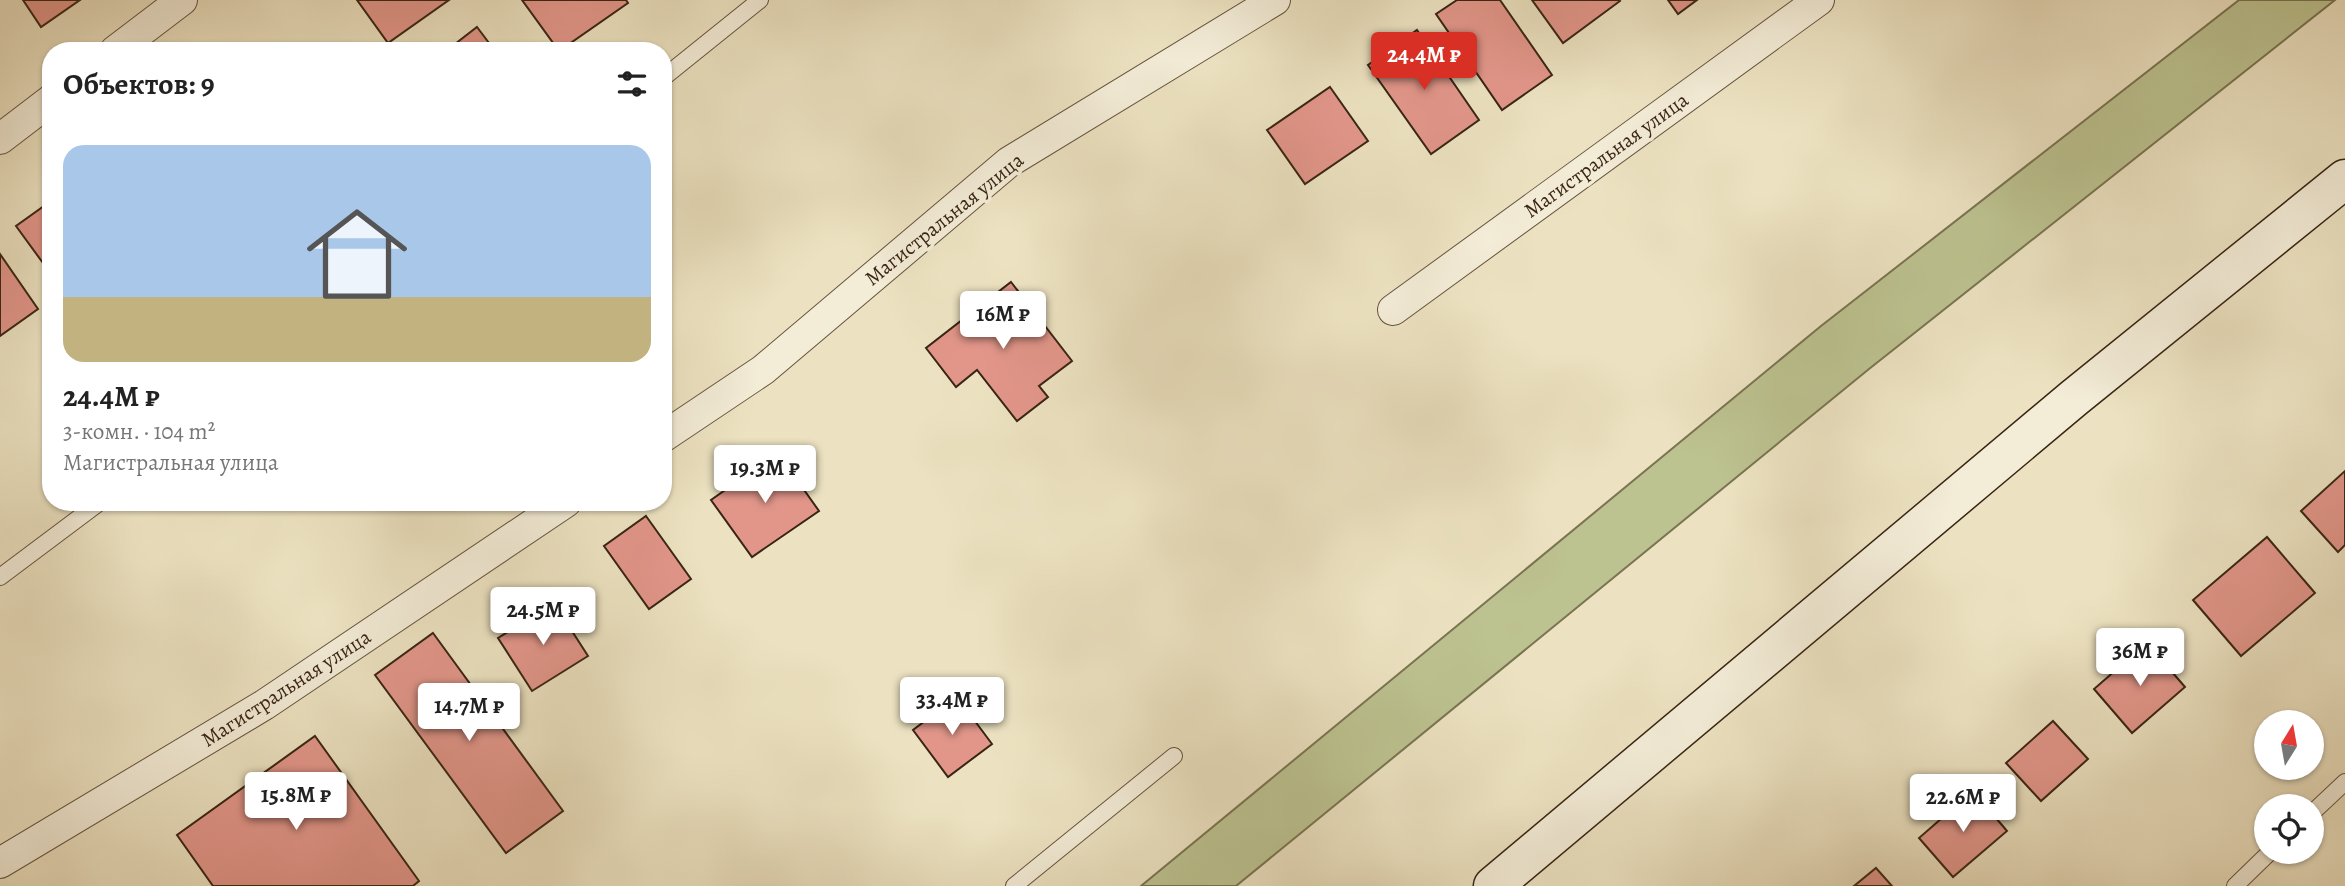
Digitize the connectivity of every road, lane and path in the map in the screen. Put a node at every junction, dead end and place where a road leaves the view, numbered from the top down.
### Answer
1 (182, 0) edge
2 (760, 0) edge
3 (1275, 0) edge
4 (1819, 0) edge
5 (127, 42) edge
6 (672, 71) edge
7 (42, 107) edge
8 (0, 139) edge
9 (2345, 179) edge
10 (1393, 310) dead end
11 (672, 431) edge
12 (88, 511) edge
13 (553, 511) edge
14 (0, 576) edge
15 (1174, 756) dead end
16 (2345, 782) edge
17 (2324, 802) edge
18 (0, 863) edge
19 (2258, 864) edge
20 (0, 880) edge
21 (5, 886) edge
22 (1014, 886) edge
23 (1493, 886) edge
24 (2235, 886) edge

1 - 5 street
2 - 6 lane
3 - 11 street, Магистральная улица
4 - 10 street, Магистральная улица
7 - 8 street
9 - 23 main road
12 - 14 lane
13 - 18 street, Магистральная улица
15 - 22 lane
16 - 17 lane
19 - 24 lane
20 - 21 street

